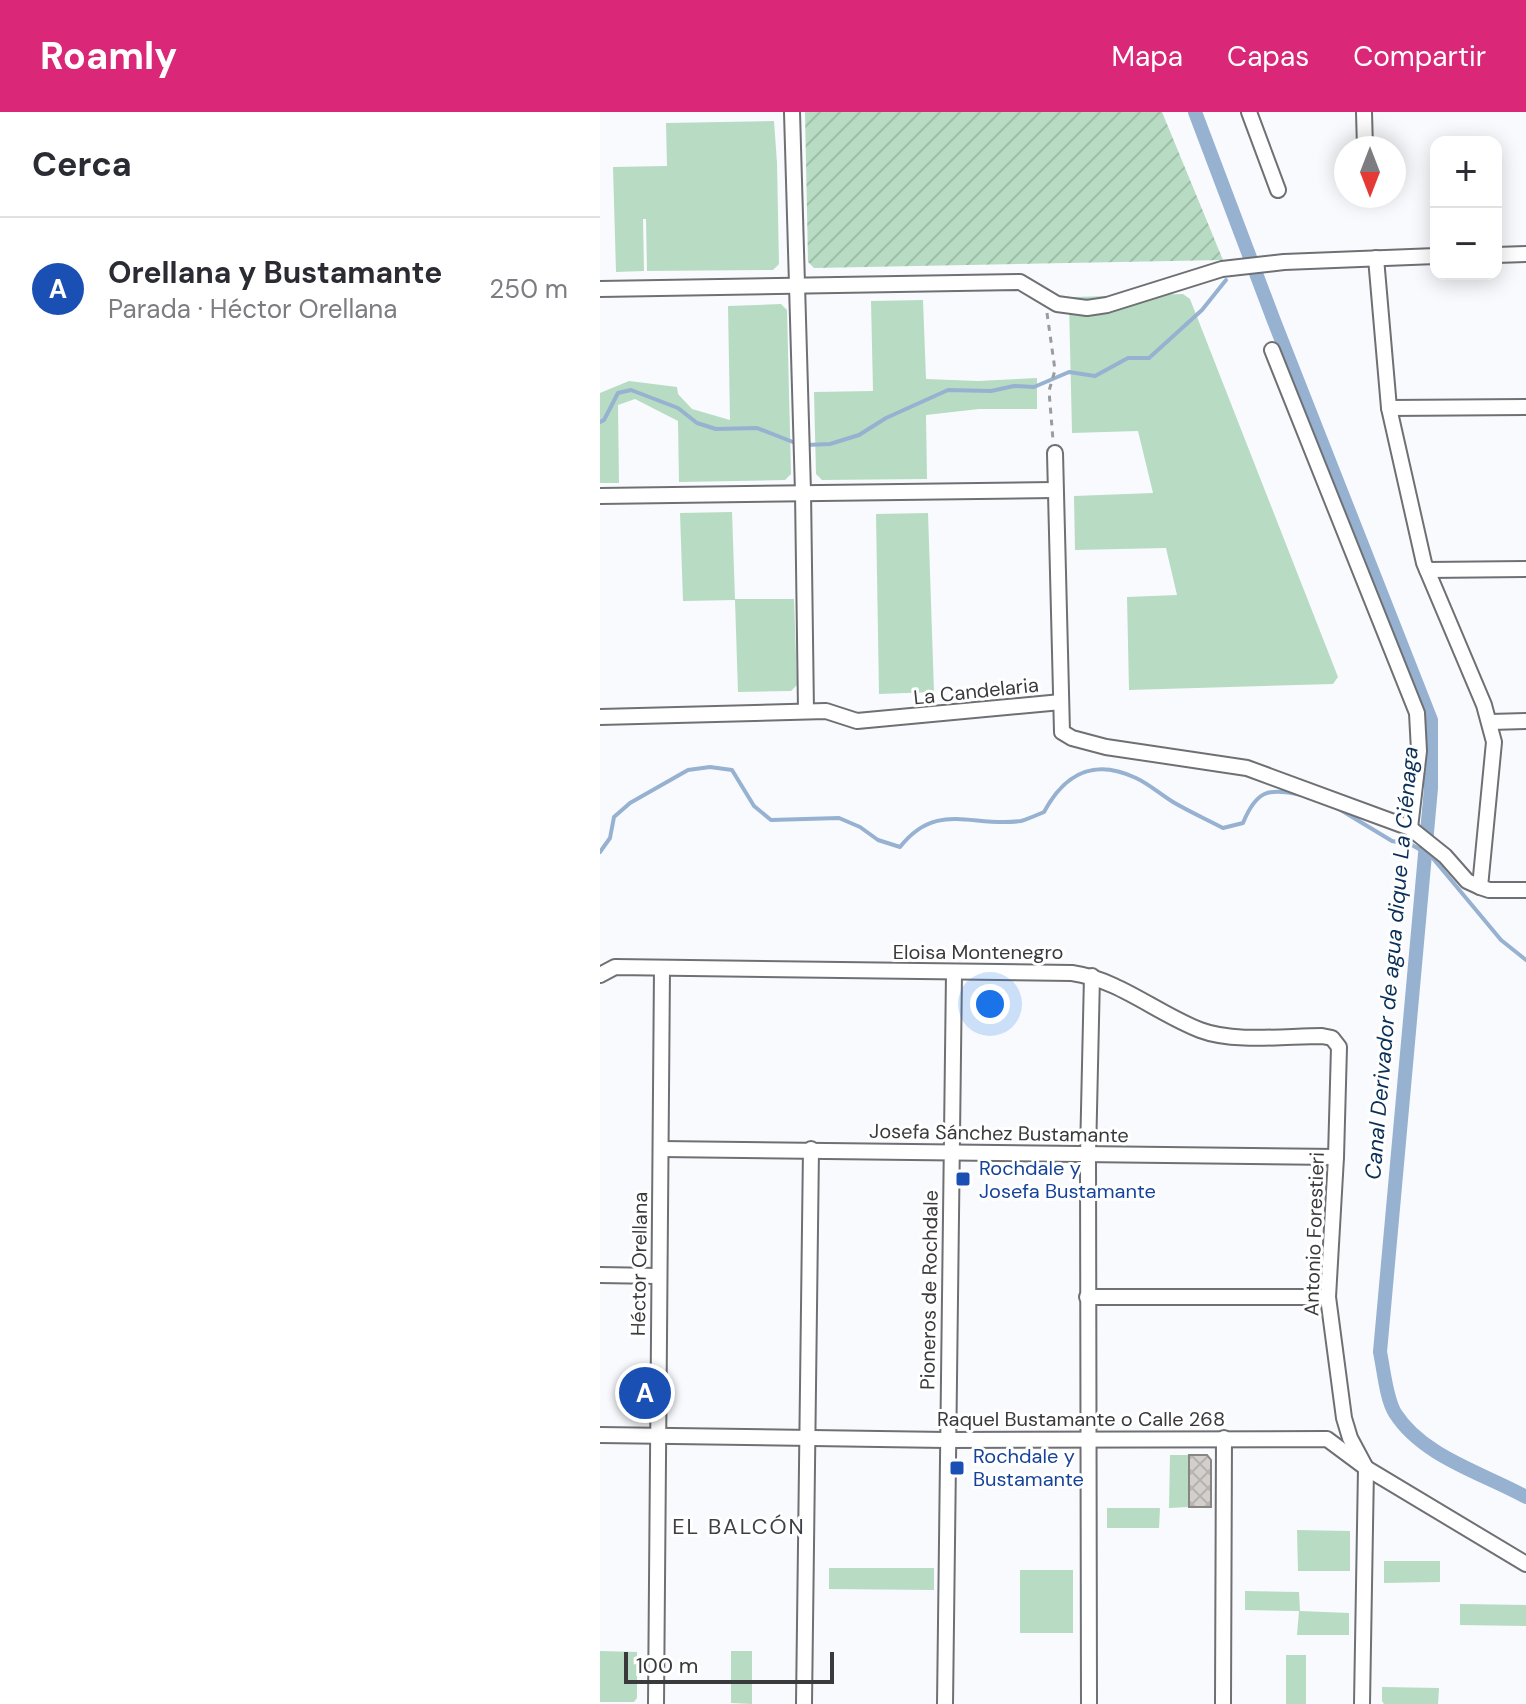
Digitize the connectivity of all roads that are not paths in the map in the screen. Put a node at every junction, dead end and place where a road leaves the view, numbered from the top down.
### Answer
1 (792, 112) edge
2 (1249, 112) edge
3 (1364, 112) edge
4 (1365, 136) edge
5 (1278, 190) dead end
6 (1526, 254) edge
7 (1502, 255) edge
8 (1430, 256) edge
9 (1376, 258) junction
10 (797, 287) junction
11 (600, 289) edge
12 (1272, 350) dead end
13 (1526, 407) edge
14 (1389, 408) junction
15 (1055, 453) road end
16 (1055, 490) junction
17 (803, 492) junction
18 (600, 496) edge
19 (1526, 569) edge
20 (1427, 570) junction
21 (1061, 702) junction
22 (806, 711) junction
23 (600, 717) edge
24 (1526, 721) edge
25 (1490, 722) junction
26 (1410, 828) junction
27 (1480, 887) junction
28 (1526, 890) edge
29 (662, 969) junction
30 (954, 973) junction
31 (600, 975) edge
32 (1092, 976) junction
33 (1339, 1047) joint
34 (661, 1149) junction
35 (811, 1149) junction
36 (952, 1151) junction
37 (1088, 1155) junction
38 (1336, 1157) junction
39 (600, 1275) edge
40 (658, 1276) junction
41 (1087, 1297) junction
42 (1328, 1297) junction
43 (1344, 1418) junction
44 (600, 1435) edge
45 (657, 1436) junction
46 (1089, 1438) junction
47 (1224, 1438) junction
48 (808, 1439) junction
49 (1327, 1439) junction
50 (946, 1440) junction
51 (1366, 1468) junction
52 (1526, 1564) edge
53 (656, 1704) edge
54 (804, 1704) edge
55 (945, 1704) edge
56 (1089, 1704) edge
57 (1223, 1704) edge
58 (1362, 1704) edge

1 - 10 street
2 - 5 street
3 - 4 street
6 - 7 street
8 - 9 street
9 - 10 street
9 - 14 street
10 - 11 street
10 - 17 street
12 - 26 street
13 - 14 street
14 - 20 street
15 - 16 street
16 - 17 street
16 - 21 street
17 - 18 street
17 - 22 street
19 - 20 street
20 - 25 street
21 - 22 street, La Candelaria
21 - 26 street, La Candelaria
22 - 23 street, La Candelaria
24 - 25 street
25 - 27 street
26 - 27 street
27 - 28 street
29 - 30 street, Eloisa Montenegro
29 - 31 street, Eloisa Montenegro
29 - 34 street, Héctor Orellana
30 - 32 street, Eloisa Montenegro
30 - 36 street, Pioneros de Rochdale
32 - 33 street, Eloisa Montenegro
32 - 37 street
33 - 38 street, Antonio Forestieri
34 - 35 street, Josefa Sánchez Bustamante
34 - 40 street, Héctor Orellana
35 - 36 street, Josefa Sánchez Bustamante
35 - 48 street
36 - 37 street, Josefa Sánchez Bustamante
36 - 50 street, Pioneros de Rochdale
37 - 38 street, Josefa Sánchez Bustamante
37 - 41 street
38 - 42 street, Antonio Forestieri
39 - 40 street
40 - 45 street, Héctor Orellana
41 - 42 street
41 - 46 street
42 - 43 street, Antonio Forestieri
43 - 49 street
43 - 51 street, Antonio Forestieri
44 - 45 street, Raquel Bustamante o Calle 268
45 - 48 street, Raquel Bustamante o Calle 268
45 - 53 street, Héctor Orellana
46 - 47 street, Raquel Bustamante o Calle 268
46 - 50 street, Raquel Bustamante o Calle 268
46 - 56 street
47 - 49 street, Raquel Bustamante o Calle 268
47 - 57 street
48 - 50 street, Raquel Bustamante o Calle 268
48 - 54 street
49 - 51 street
50 - 55 street, Pioneros de Rochdale
51 - 52 street
51 - 58 street, Antonio Forestieri

